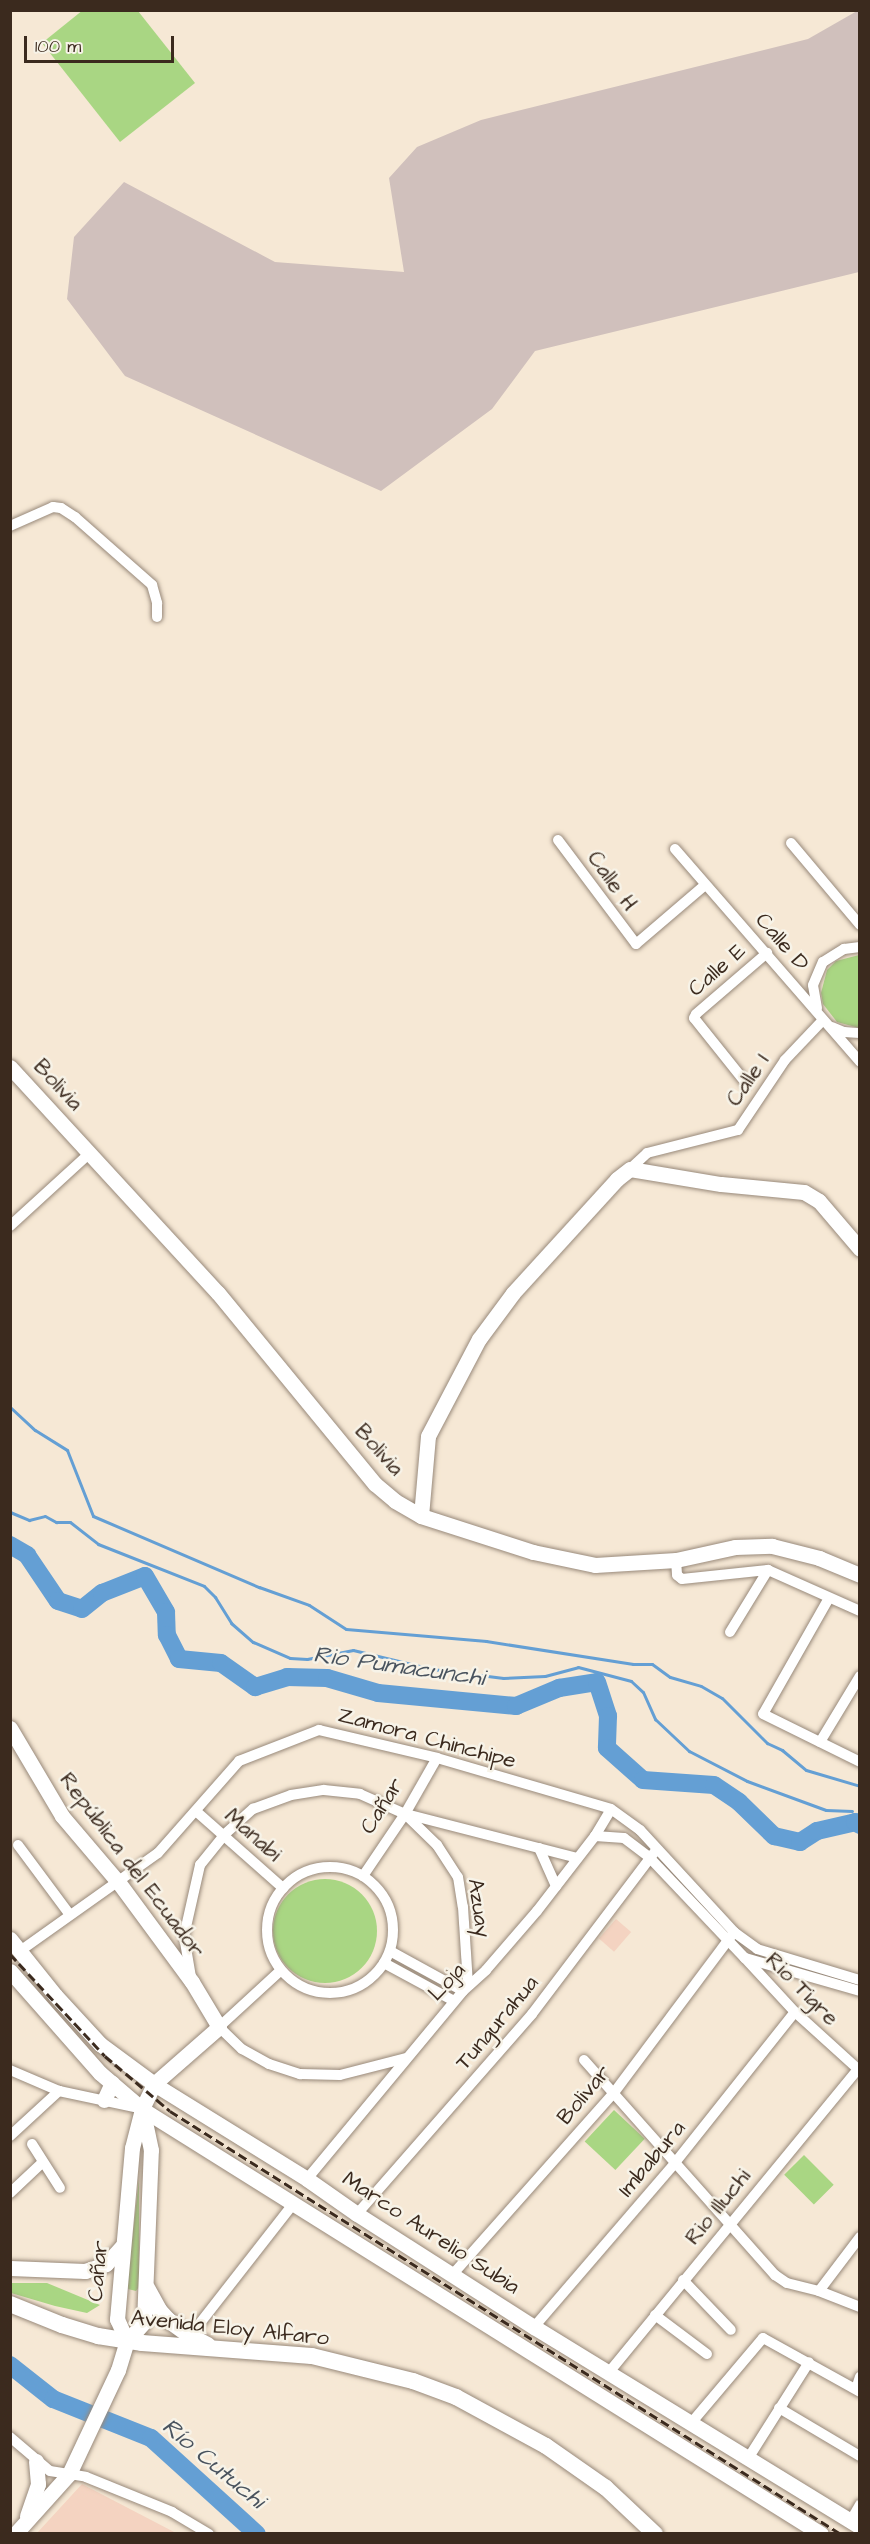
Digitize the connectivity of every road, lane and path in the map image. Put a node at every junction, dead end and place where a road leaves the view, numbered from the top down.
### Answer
1 (10, 526) edge
2 (157, 617) dead end
3 (558, 840) dead end
4 (791, 843) dead end
5 (675, 849) dead end
6 (705, 885) junction
7 (860, 925) edge
8 (860, 947) edge
9 (766, 953) junction
10 (823, 1020) junction
11 (860, 1033) edge
12 (860, 1062) edge
13 (10, 1067) edge
14 (746, 1083) dead end
15 (90, 1153) junction
16 (630, 1169) junction
17 (10, 1226) edge
18 (860, 1249) edge
19 (421, 1516) junction
20 (676, 1560) junction
21 (768, 1570) junction
22 (860, 1575) edge
23 (829, 1598) junction
24 (860, 1611) edge
25 (730, 1632) dead end
26 (860, 1676) edge
27 (10, 1728) edge
28 (820, 1742) junction
29 (437, 1758) junction
30 (860, 1762) edge
31 (612, 1809) junction
32 (197, 1812) junction
33 (405, 1814) junction
34 (225, 1834) junction
35 (595, 1836) junction
36 (18, 1845) dead end
37 (538, 1848) junction
38 (653, 1853) junction
39 (577, 1858) junction
40 (363, 1876) junction
41 (119, 1883) junction
42 (556, 1886) junction
43 (283, 1888) junction
44 (70, 1915) junction
45 (730, 1936) junction
46 (15, 1945) edge
47 (390, 1951) junction
48 (744, 1958) junction
49 (384, 1963) junction
50 (10, 1971) edge
51 (280, 1971) junction
52 (860, 1980) edge
53 (192, 1982) junction
54 (466, 1988) junction
55 (860, 1991) edge
56 (454, 2001) junction
57 (795, 2012) junction
58 (219, 2027) junction
59 (406, 2058) junction
60 (584, 2060) dead end
61 (10, 2070) edge
62 (859, 2070) edge
63 (111, 2083) junction
64 (154, 2084) junction
65 (59, 2091) junction
66 (613, 2094) junction
67 (104, 2100) junction
68 (142, 2109) junction
69 (10, 2136) edge
70 (185, 2136) junction
71 (32, 2144) dead end
72 (151, 2150) junction
73 (43, 2162) junction
74 (674, 2164) junction
75 (307, 2179) junction
76 (60, 2188) dead end
77 (10, 2193) edge
78 (294, 2204) junction
79 (357, 2214) junction
80 (729, 2223) junction
81 (860, 2237) edge
82 (123, 2245) junction
83 (10, 2268) edge
84 (453, 2274) junction
85 (683, 2280) junction
86 (147, 2288) junction
87 (819, 2291) junction
88 (10, 2304) edge
89 (860, 2307) edge
90 (655, 2315) junction
91 (534, 2327) junction
92 (731, 2330) dead end
93 (190, 2336) junction
94 (127, 2341) junction
95 (217, 2349) junction
96 (707, 2354) dead end
97 (809, 2362) junction
98 (610, 2371) junction
99 (860, 2377) edge
100 (858, 2391) edge
101 (779, 2408) junction
102 (692, 2422) junction
103 (10, 2437) edge
104 (860, 2456) edge
105 (749, 2457) junction
106 (36, 2461) junction
107 (72, 2468) junction
108 (860, 2505) edge
109 (855, 2524) edge
110 (20, 2528) edge
111 (209, 2534) edge
112 (655, 2534) edge
113 (821, 2534) edge

1 - 2 street
3 - 6 street, Calle H
4 - 7 street
5 - 6 street, Calle D
6 - 9 street, Calle D
8 - 10 street
9 - 10 street, Calle D
9 - 14 street, Calle E
10 - 11 street
10 - 12 street, Calle D
10 - 16 street, Calle I
13 - 15 street, Bolivia
15 - 17 street
15 - 19 street, Bolivia
16 - 18 street
16 - 19 street
19 - 20 street, Bolivia
20 - 21 street
20 - 22 street, Bolivia
21 - 23 street
21 - 25 street
23 - 24 street
23 - 28 street
26 - 28 street
27 - 41 street, República del Ecuador
28 - 30 street
29 - 31 street, Zamora Chinchipe
29 - 32 street, Zamora Chinchipe
29 - 33 street, Cañar
31 - 35 street, Loja
31 - 38 street
32 - 34 street, Manabi
32 - 41 street, Zamora Chinchipe
33 - 34 street, Azuay
33 - 37 street
33 - 40 street, Cañar
33 - 54 street, Azuay
34 - 43 street, Manabi
34 - 53 street, Azuay
35 - 38 street
35 - 39 street, Loja
36 - 44 street
37 - 39 street
37 - 42 street
38 - 45 street
38 - 79 street, Tungurahua
39 - 42 street, Loja
40 - 43 street
40 - 47 street
41 - 44 street, Zamora Chinchipe
41 - 53 street, República del Ecuador
42 - 54 street, Loja
43 - 51 street
44 - 46 street, Zamora Chinchipe
45 - 48 street, Rio Tigre
45 - 52 street
45 - 66 street, Bolivar
46 - 64 street, Marco Aurelio Subia
47 - 49 street
47 - 54 street
48 - 55 street
48 - 57 street, Rio Tigre
49 - 51 street
49 - 56 street
50 - 63 street, Marco Aurelio Subia
51 - 58 street, Cañar
53 - 58 street, República del Ecuador
54 - 56 street, Loja
56 - 59 street, Loja
57 - 62 street, Rio Tigre
57 - 74 street, Imbabura
58 - 59 street
58 - 64 street, Cañar
59 - 75 street, Loja
60 - 66 street
61 - 65 street
62 - 80 street, Rio Illuchi
63 - 67 street
63 - 68 street, Marco Aurelio Subia
64 - 68 street, Cañar
64 - 75 street, Marco Aurelio Subia
65 - 67 street
65 - 69 street
66 - 74 street
66 - 84 street, Bolivar
67 - 68 street
68 - 70 street, Marco Aurelio Subia
68 - 72 street
68 - 82 street, Cañar
70 - 72 street
70 - 78 street, Marco Aurelio Subia
71 - 73 street
72 - 86 street
73 - 76 street
73 - 77 street
74 - 80 street
74 - 91 street, Imbabura
75 - 79 street, Marco Aurelio Subia
78 - 93 street
78 - 113 street, Marco Aurelio Subia
79 - 84 street, Marco Aurelio Subia
80 - 85 street, Rio Illuchi
80 - 87 street
81 - 87 street
82 - 83 street
82 - 94 street, Cañar
84 - 91 street, Marco Aurelio Subia
85 - 90 street, Rio Illuchi
85 - 92 street
86 - 93 main road
86 - 94 street
87 - 89 street
88 - 94 main road, Avenida Eloy Alfaro
90 - 96 street
90 - 98 street, Rio Illuchi
91 - 98 street, Marco Aurelio Subia
93 - 95 main road
94 - 95 main road, Avenida Eloy Alfaro
94 - 107 street
95 - 112 main road, Avenida Eloy Alfaro
97 - 100 street
97 - 101 street
97 - 102 street
98 - 102 street, Marco Aurelio Subia
99 - 100 street
101 - 104 street
101 - 105 street
102 - 105 street, Marco Aurelio Subia
103 - 106 street
105 - 109 street, Marco Aurelio Subia
106 - 107 street
106 - 110 street
107 - 110 street
107 - 111 street
108 - 109 street

